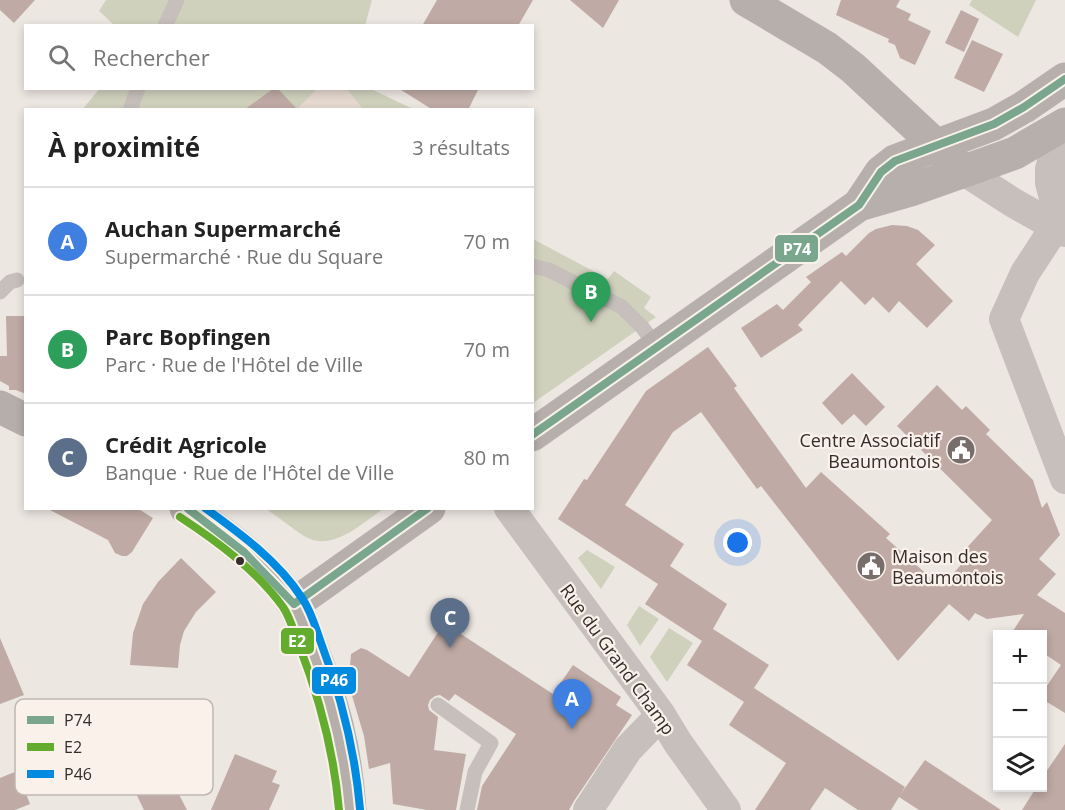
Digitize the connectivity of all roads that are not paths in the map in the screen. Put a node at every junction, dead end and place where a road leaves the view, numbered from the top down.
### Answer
1 (177, 0) edge
2 (746, 0) edge
3 (166, 24) edge
4 (1065, 79) edge
5 (137, 90) edge
6 (131, 108) edge
7 (1064, 125) edge
8 (937, 146) junction
9 (964, 171) junction
10 (859, 205) junction
11 (1060, 230) edge
12 (534, 266) edge
13 (17, 280) dead end
14 (0, 292) edge
15 (657, 347) junction
16 (0, 407) edge
17 (24, 419) edge
18 (534, 434) edge
19 (1065, 479) edge
20 (189, 510) edge
21 (426, 510) edge
22 (510, 510) edge
23 (294, 604) junction
24 (438, 705) dead end
25 (662, 715) junction
26 (350, 810) edge
27 (467, 810) edge
28 (588, 810) edge
29 (726, 810) edge

1 - 3 lane
2 - 8 main road
4 - 8 main road
5 - 6 lane
7 - 9 main road
7 - 11 street
8 - 9 main road
8 - 10 main road
9 - 10 main road
9 - 11 street
10 - 15 main road
11 - 19 street
12 - 15 lane
13 - 14 lane
15 - 18 main road
16 - 17 main road
20 - 23 main road
21 - 23 main road
22 - 25 street, Rue du Grand Champ
23 - 26 main road
24 - 27 lane
25 - 28 street
25 - 29 street, Rue du Grand Champ

